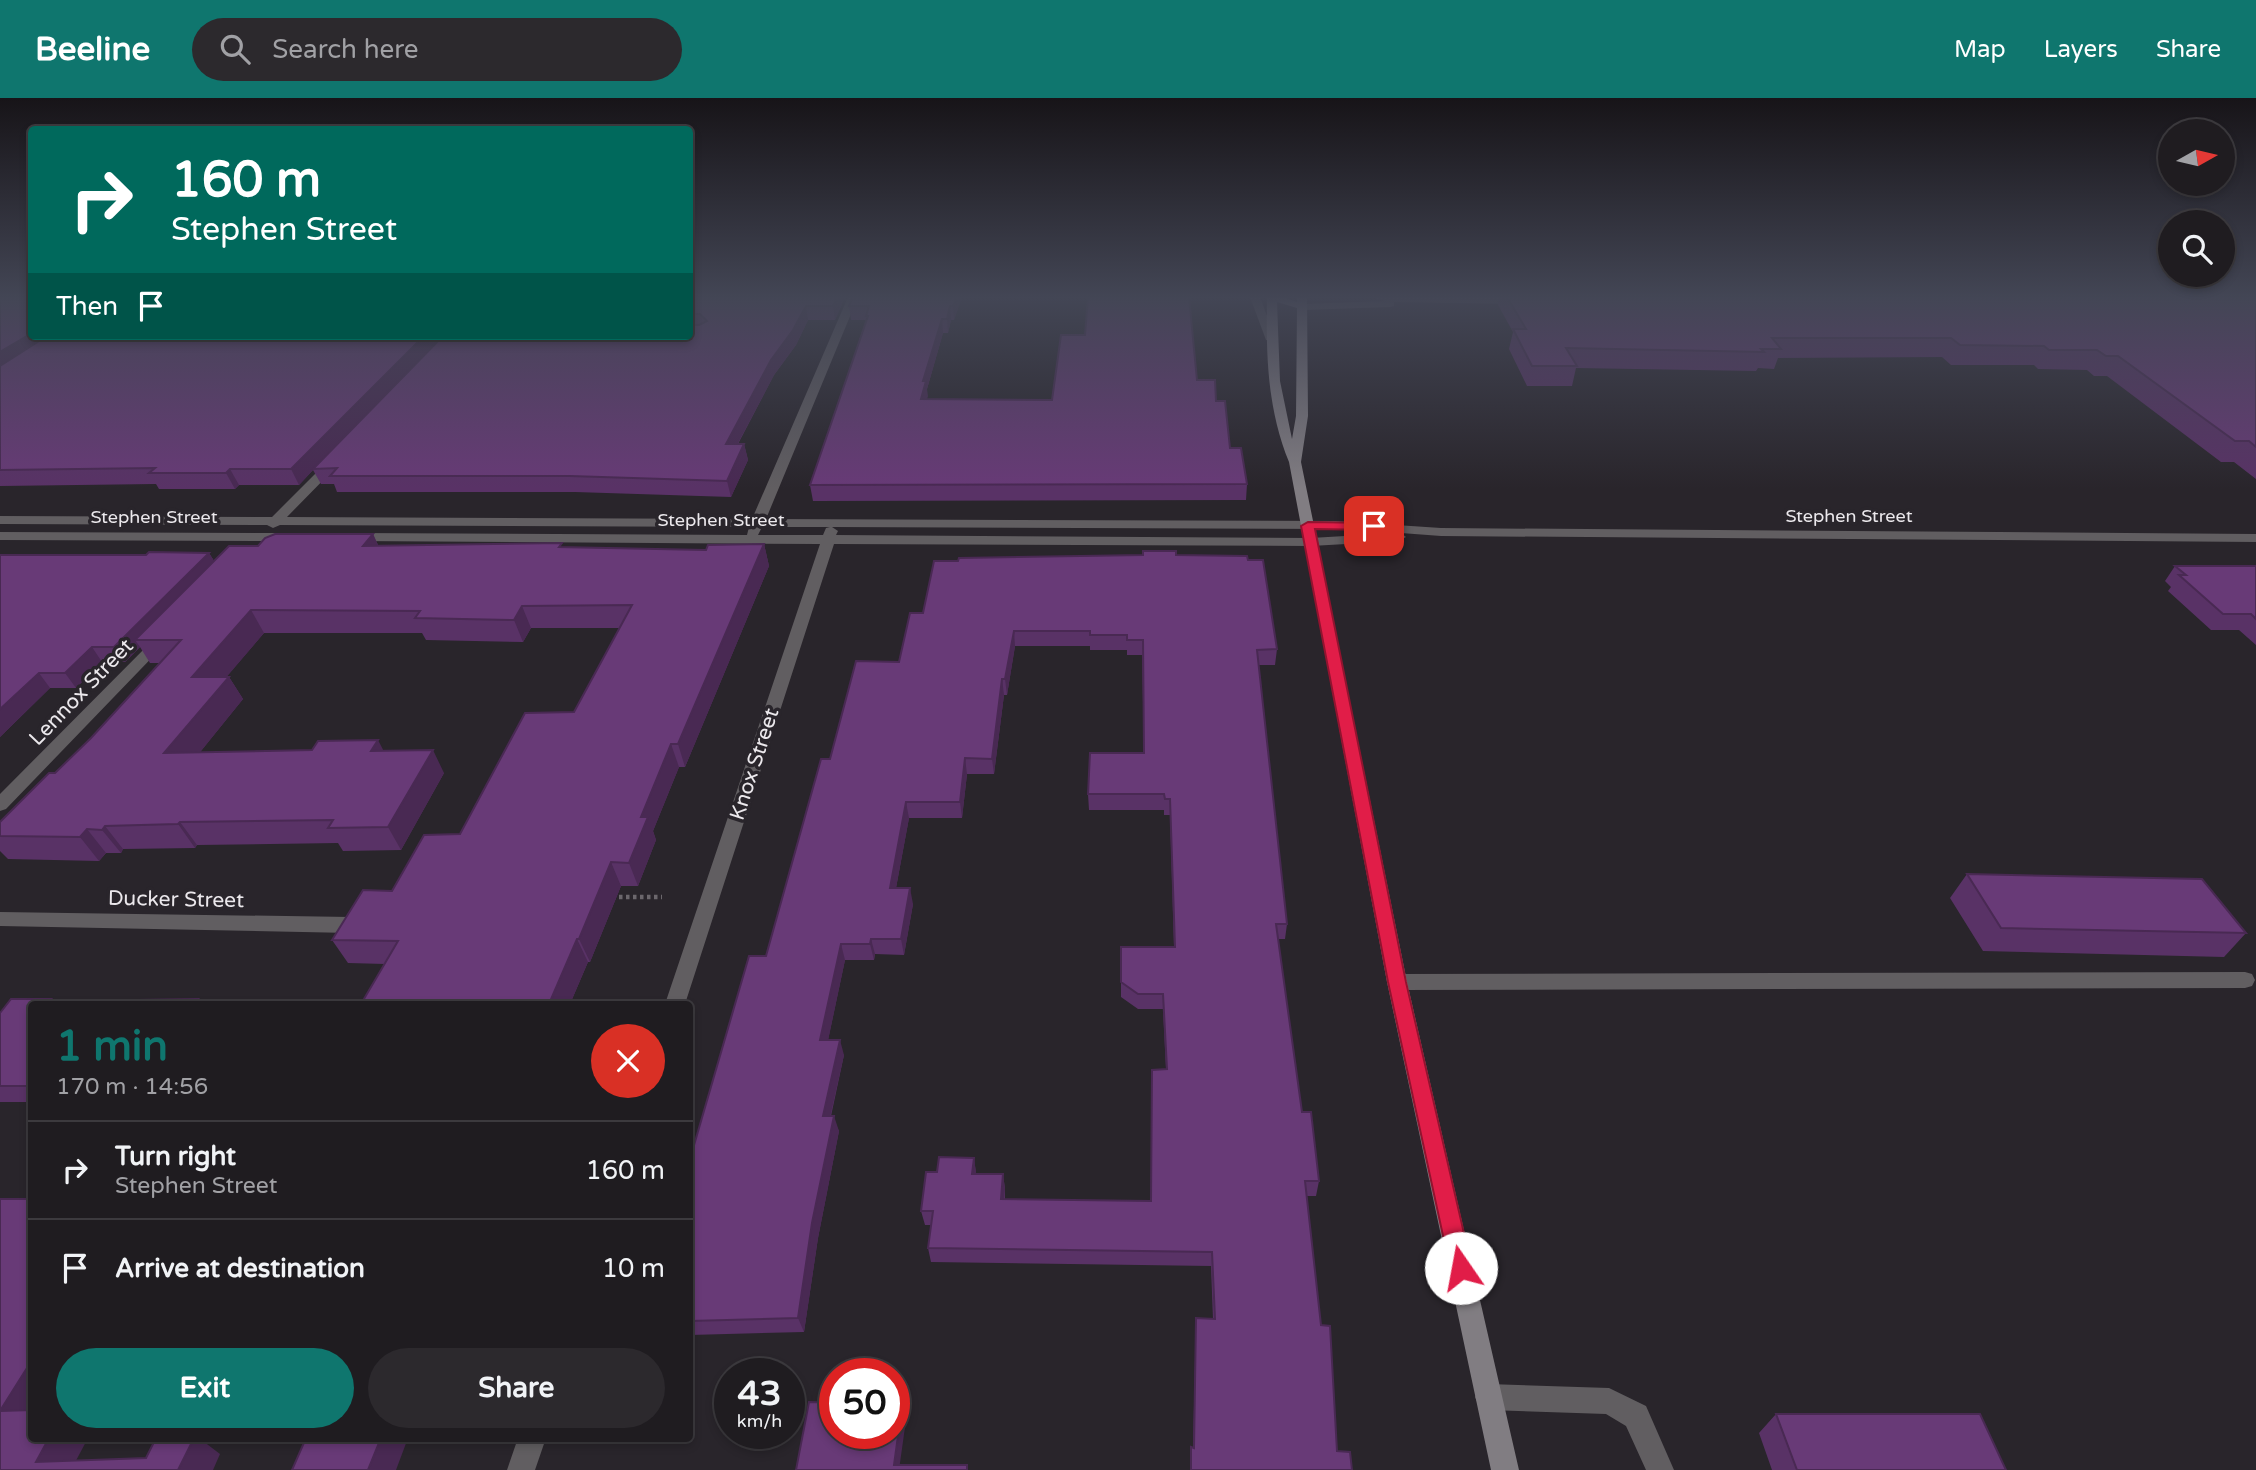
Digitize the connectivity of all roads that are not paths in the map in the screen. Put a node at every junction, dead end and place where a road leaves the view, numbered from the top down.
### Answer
1 (826, 361) edge
2 (1273, 361) edge
3 (1302, 361) edge
4 (340, 456) edge
5 (1295, 462) junction
6 (0, 520) edge
7 (276, 521) junction
8 (757, 524) junction
9 (831, 532) junction
10 (1309, 534) junction
11 (0, 536) edge
12 (261, 537) junction
13 (301, 537) edge
14 (341, 537) edge
15 (2241, 538) junction
16 (2256, 538) edge
17 (750, 540) junction
18 (2256, 550) edge
19 (245, 553) edge
20 (170, 631) edge
21 (0, 806) edge
22 (0, 919) edge
23 (351, 925) edge
24 (2245, 980) dead end
25 (1397, 982) junction
26 (676, 1001) edge
27 (1488, 1396) junction
28 (531, 1442) edge
29 (521, 1470) edge
30 (1505, 1470) edge
31 (1660, 1470) edge

1 - 8 street
2 - 5 main road
3 - 5 main road
4 - 7 street
5 - 10 main road
6 - 7 street, Stephen Street
7 - 8 street, Stephen Street
7 - 12 street
8 - 9 street, Stephen Street
8 - 17 street
9 - 10 street, Stephen Street
9 - 17 street, Stephen Street
9 - 26 street, Knox Street
10 - 15 street, Stephen Street
10 - 25 main road
11 - 12 street, Stephen Street
12 - 13 street, Stephen Street
12 - 19 street
14 - 17 street, Stephen Street
15 - 16 street, Stephen Street
15 - 18 street
20 - 21 street, Lennox Street
22 - 23 street, Ducker Street
24 - 25 street
25 - 27 main road
27 - 30 main road
27 - 31 street
28 - 29 street

